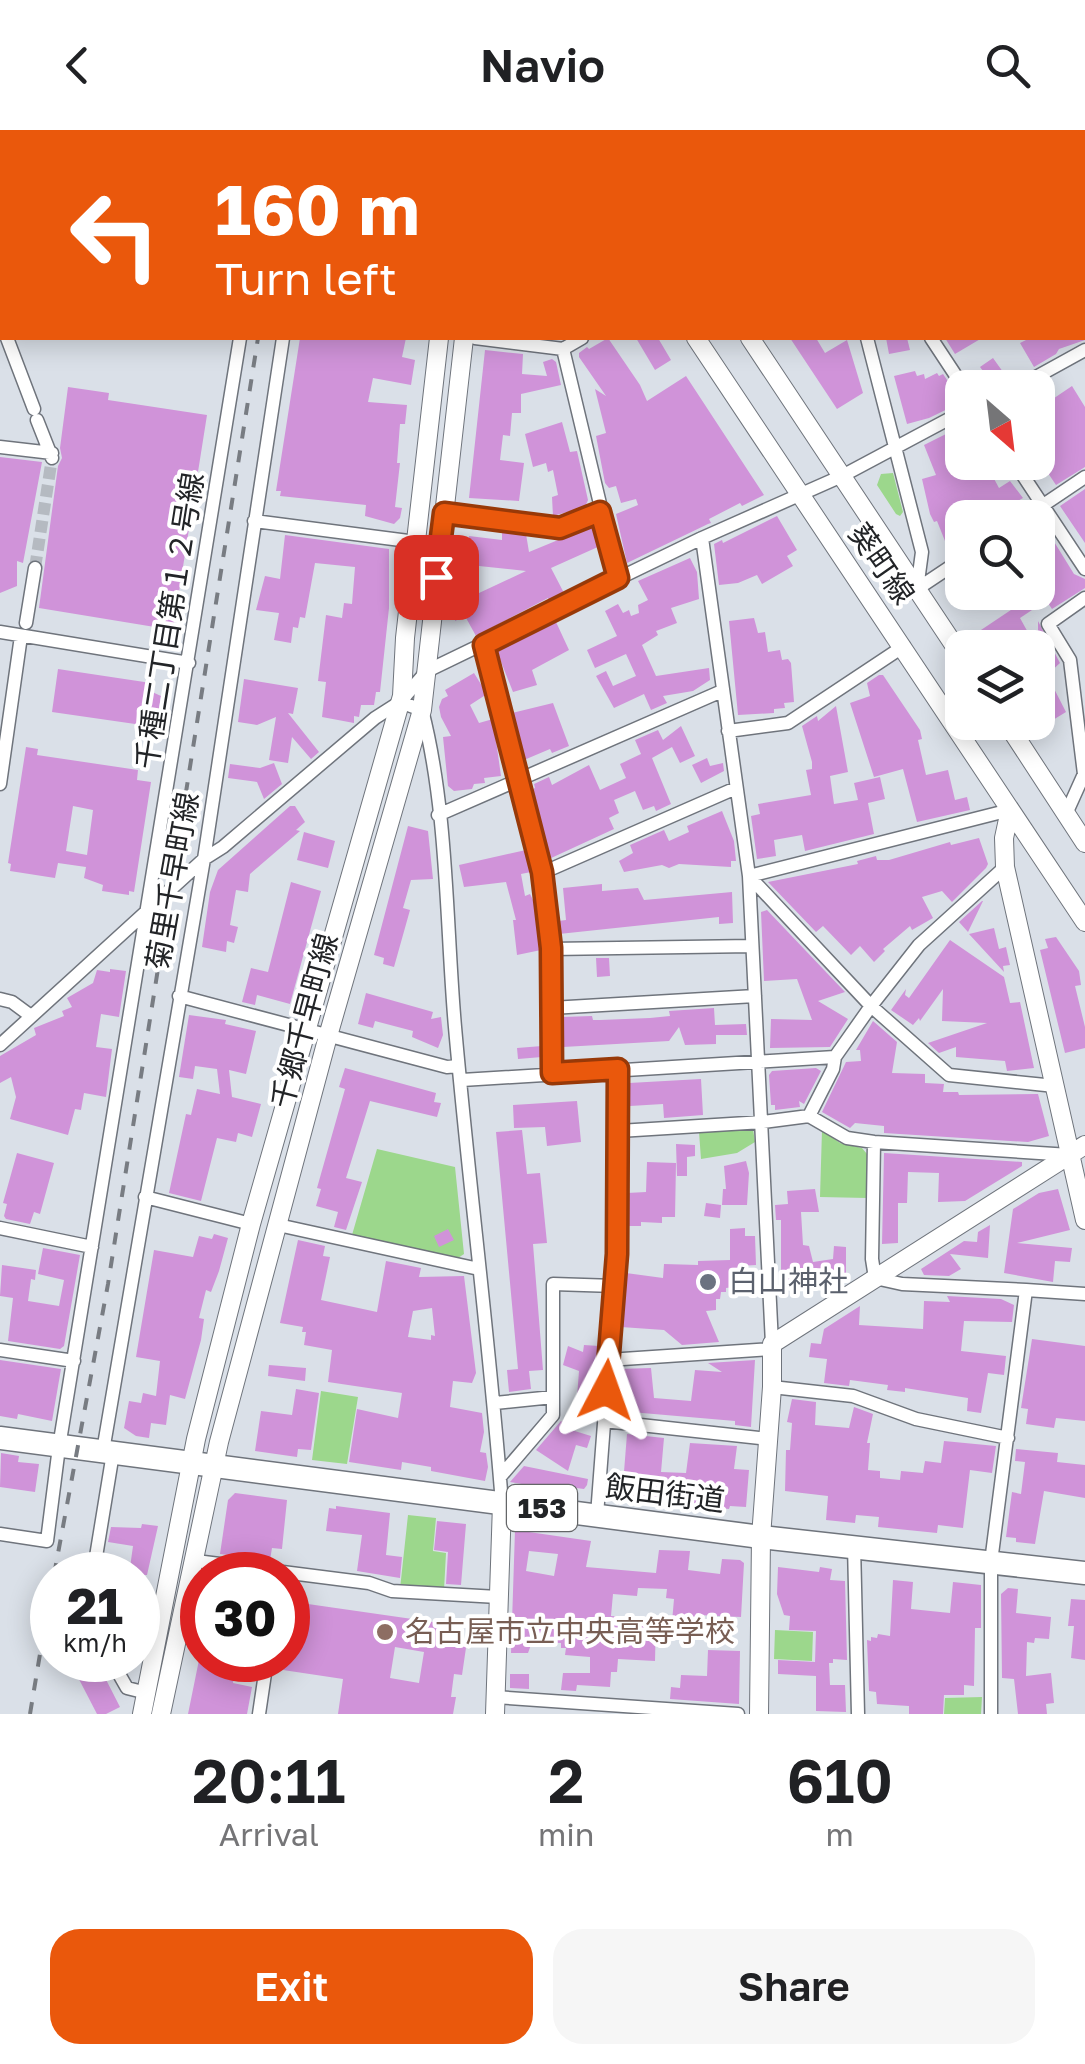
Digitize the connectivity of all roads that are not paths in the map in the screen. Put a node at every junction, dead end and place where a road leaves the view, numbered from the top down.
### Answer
1 (8, 340) edge
2 (240, 340) edge
3 (282, 340) edge
4 (440, 340) edge
5 (464, 340) edge
6 (490, 340) edge
7 (579, 340) edge
8 (697, 340) edge
9 (751, 340) edge
10 (867, 340) edge
11 (932, 340) edge
12 (563, 349) junction
13 (1085, 350) edge
14 (952, 370) edge
15 (1049, 370) edge
16 (945, 420) edge
17 (894, 446) junction
18 (0, 447) edge
19 (842, 476) junction
20 (1085, 478) edge
21 (798, 492) junction
22 (1050, 500) edge
23 (600, 512) junction
24 (444, 513) junction
25 (254, 522) junction
26 (1055, 525) edge
27 (702, 538) junction
28 (416, 542) junction
29 (34, 568) tunnel mouth
30 (945, 570) edge
31 (1085, 570) edge
32 (618, 578) junction
33 (917, 589) junction
34 (1085, 598) edge
35 (24, 629) junction
36 (945, 631) edge
37 (0, 632) edge
38 (484, 645) junction
39 (904, 646) junction
40 (189, 663) junction
41 (427, 671) junction
42 (722, 691) junction
43 (400, 702) junction
44 (422, 710) junction
45 (728, 731) junction
46 (1018, 740) edge
47 (519, 782) junction
48 (0, 784) edge
49 (736, 788) junction
50 (1085, 791) edge
51 (1010, 810) junction
52 (1066, 814) junction
53 (438, 815) junction
54 (1085, 844) edge
55 (204, 859) junction
56 (1005, 867) junction
57 (542, 872) junction
58 (749, 876) junction
59 (147, 912) junction
60 (1085, 922) edge
61 (752, 946) junction
62 (551, 948) junction
63 (179, 996) junction
64 (755, 996) junction
65 (0, 999) edge
66 (871, 1006) junction
67 (551, 1008) junction
68 (31, 1016) junction
69 (304, 1030) junction
70 (328, 1036) junction
71 (0, 1045) edge
72 (835, 1057) junction
73 (758, 1062) junction
74 (618, 1069) junction
75 (460, 1073) junction
76 (552, 1073) junction
77 (1055, 1086) junction
78 (810, 1116) junction
79 (763, 1122) junction
80 (619, 1130) junction
81 (874, 1142) junction
82 (1078, 1150) edge
83 (145, 1197) junction
84 (1085, 1220) edge
85 (251, 1224) junction
86 (278, 1226) junction
87 (0, 1228) edge
88 (92, 1248) junction
89 (479, 1269) junction
90 (875, 1278) junction
91 (615, 1286) junction
92 (1026, 1290) junction
93 (1085, 1294) edge
94 (772, 1347) junction
95 (0, 1350) edge
96 (608, 1360) junction
97 (74, 1361) junction
98 (772, 1388) junction
99 (553, 1397) junction
100 (495, 1403) junction
101 (604, 1421) junction
102 (61, 1437) junction
103 (0, 1438) edge
104 (1008, 1438) junction
105 (769, 1440) junction
106 (108, 1445) junction
107 (202, 1464) junction
108 (500, 1477) junction
109 (502, 1504) junction
110 (597, 1515) junction
111 (0, 1534) edge
112 (762, 1537) junction
113 (854, 1545) junction
114 (95, 1552) edge
115 (197, 1552) edge
116 (992, 1562) junction
117 (1085, 1573) edge
118 (310, 1576) edge
119 (498, 1597) junction
120 (180, 1631) edge
121 (124, 1682) edge
122 (264, 1682) edge
123 (146, 1693) junction
124 (495, 1706) edge
125 (142, 1714) edge
126 (161, 1714) edge
127 (260, 1714) edge
128 (738, 1714) edge
129 (759, 1714) edge
130 (858, 1714) edge
131 (991, 1714) edge

1 - 18 street
2 - 40 street, 千種二丁目第１２号線
3 - 25 street, 菊里千早町線
4 - 28 street, 千郷千早町線
5 - 24 street, 千郷千早町線
6 - 12 street
7 - 12 street
8 - 21 street, 葵町線
9 - 19 street, 葵町線
10 - 17 street
11 - 14 street
12 - 23 street
13 - 15 street
16 - 17 street
17 - 19 street
17 - 33 street
19 - 21 street
19 - 33 street, 葵町線
20 - 22 street
21 - 27 street
21 - 39 street, 葵町線
23 - 24 street
23 - 32 street
24 - 41 street, 千郷千早町線
25 - 28 street
25 - 55 street, 菊里千早町線
26 - 31 street
27 - 32 street
27 - 42 street
28 - 43 street, 千郷千早町線
29 - 35 street
30 - 33 street
32 - 38 street
33 - 36 street, 葵町線
34 - 52 street
35 - 37 street
35 - 40 street
35 - 48 street
38 - 41 street
38 - 47 street
39 - 45 street
39 - 51 street, 葵町線
40 - 59 street, 千種二丁目第１２号線
41 - 43 street
41 - 44 street, 千郷千早町線
42 - 45 street
42 - 47 street
43 - 44 street
43 - 55 street
43 - 69 street, 千郷千早町線
44 - 53 street
44 - 70 street, 千郷千早町線
45 - 49 street
46 - 52 street
47 - 53 street
47 - 57 street
49 - 57 street
49 - 58 street
50 - 52 street
51 - 56 street
51 - 58 street
51 - 60 street, 葵町線
52 - 54 street
53 - 75 street
55 - 59 street
55 - 63 street, 菊里千早町線
56 - 66 street
56 - 77 street
57 - 62 street
58 - 61 street
58 - 66 street
59 - 68 street
59 - 88 street, 千種二丁目第１２号線
61 - 62 street
61 - 64 street
62 - 67 street
63 - 69 street
63 - 83 street, 菊里千早町線
64 - 67 street
64 - 73 street
65 - 68 street
66 - 72 street
66 - 77 street
67 - 76 street
68 - 71 street
69 - 70 street
69 - 85 street, 千郷千早町線
70 - 75 street
70 - 86 street, 千郷千早町線
72 - 73 street
72 - 78 street
73 - 74 street
73 - 79 street
74 - 76 street
74 - 80 street
75 - 76 street
75 - 89 street
77 - 82 street
78 - 79 street
78 - 81 street
79 - 80 street
79 - 94 street
80 - 91 street
81 - 82 street
81 - 90 street
82 - 84 street
82 - 90 street
83 - 85 street
83 - 106 street, 菊里千早町線
85 - 107 street, 千郷千早町線
86 - 89 street
86 - 107 street, 千郷千早町線
87 - 88 street
88 - 97 street, 千種二丁目第１２号線
89 - 100 street
90 - 92 street
90 - 94 street
91 - 96 street
91 - 99 street
92 - 93 street
92 - 104 street
94 - 96 street
94 - 98 street
95 - 97 street
96 - 101 street
97 - 102 street, 千種二丁目第１２号線
98 - 104 street
98 - 105 street
99 - 100 street
99 - 108 street
100 - 108 street
101 - 105 street
101 - 110 street
102 - 103 highway, 飯田街道 / 153
102 - 106 highway, 飯田街道 / 153
102 - 111 street, 千種二丁目第１２号線
104 - 116 street
105 - 112 street
106 - 107 highway, 飯田街道 / 153
106 - 114 street, 菊里千早町線
107 - 109 highway, 飯田街道 / 153
107 - 115 street, 千郷千早町線
107 - 123 street, 千郷千早町線
108 - 109 street
109 - 110 highway, 飯田街道 / 153
109 - 119 street
110 - 112 highway, 飯田街道 / 153
112 - 113 highway, 飯田街道 / 153
112 - 129 street
113 - 116 highway, 飯田街道 / 153
113 - 130 street
116 - 117 highway, 飯田街道 / 153
116 - 131 street
118 - 119 street
119 - 124 street
120 - 126 street, 千郷千早町線
121 - 123 street
122 - 127 street
123 - 125 street, 千郷千早町線
124 - 128 street

